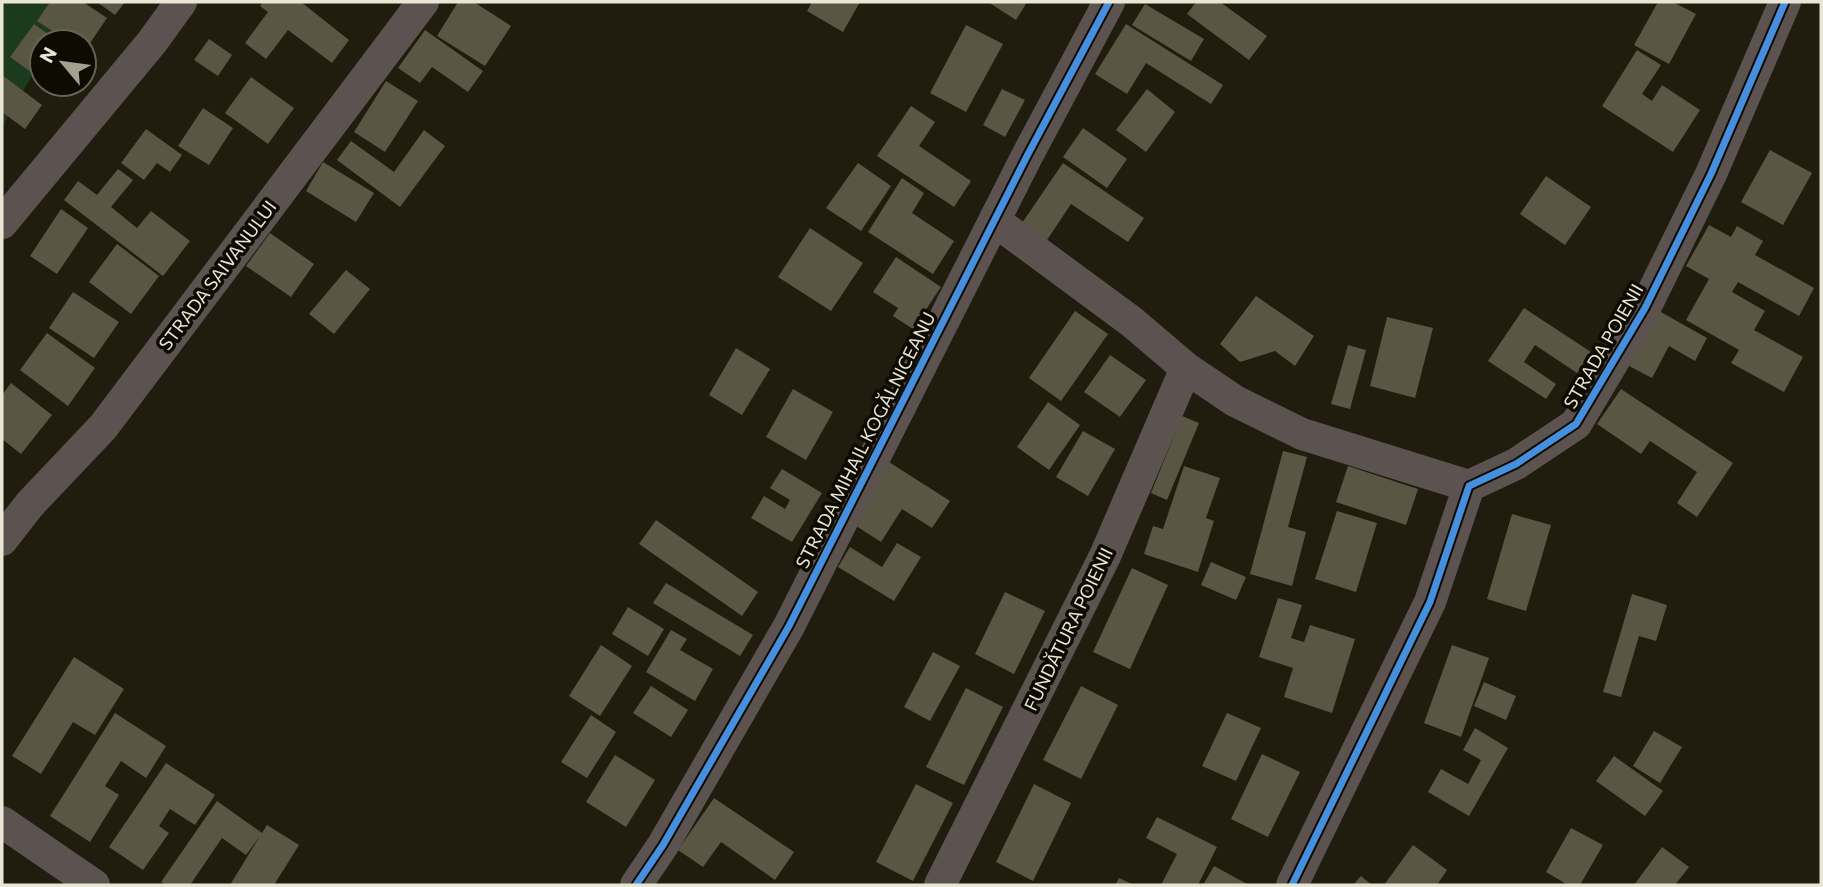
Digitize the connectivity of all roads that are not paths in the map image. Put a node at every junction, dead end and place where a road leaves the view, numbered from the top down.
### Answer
1 (181, 2) edge
2 (423, 2) edge
3 (1108, 2) edge
4 (1785, 2) edge
5 (995, 221) junction
6 (2, 223) edge
7 (1186, 368) junction
8 (1469, 486) junction
9 (2, 540) edge
10 (2, 822) edge
11 (94, 885) edge
12 (636, 885) edge
13 (940, 885) edge
14 (1292, 885) edge

1 - 6 street
2 - 9 street, STRADA SAIVANULUI
3 - 5 street, STRADA MIHAIL KOGĂLNICEANU
4 - 8 street, STRADA POIENII
5 - 7 street
5 - 12 street, STRADA MIHAIL KOGĂLNICEANU
7 - 8 street
7 - 13 street, FUNDĂTURA POIENII
8 - 14 street
10 - 11 street

